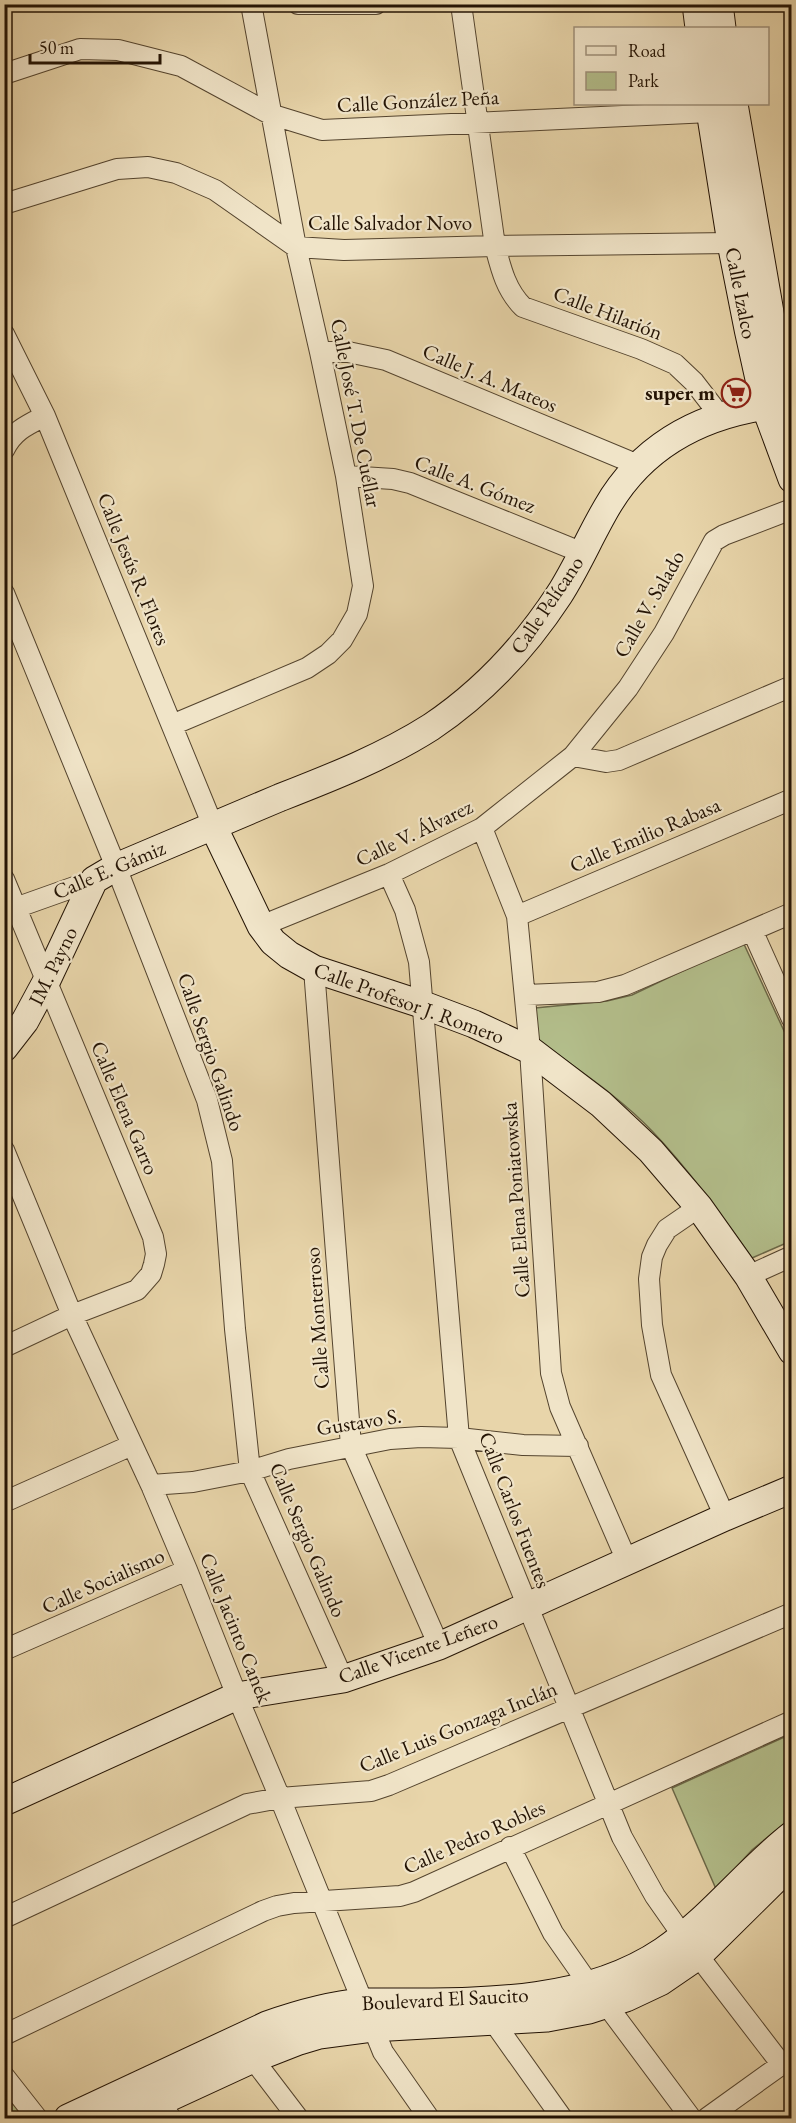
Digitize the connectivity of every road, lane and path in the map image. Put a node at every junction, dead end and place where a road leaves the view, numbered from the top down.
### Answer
1 (251, 4) edge
2 (298, 4) edge
3 (376, 4) edge
4 (461, 4) edge
5 (696, 4) edge
6 (718, 4) edge
7 (699, 27) edge
8 (722, 27) edge
9 (4, 74) edge
10 (718, 106) edge
11 (270, 114) junction
12 (477, 122) junction
13 (4, 204) edge
14 (731, 243) junction
15 (495, 246) junction
16 (296, 247) junction
17 (4, 334) edge
18 (321, 352) junction
19 (784, 405) edge
20 (45, 416) junction
21 (721, 417) junction
22 (4, 450) edge
23 (638, 465) junction
24 (346, 476) junction
25 (792, 479) edge
26 (792, 509) edge
27 (583, 553) junction
28 (4, 593) edge
29 (792, 686) edge
30 (172, 725) junction
31 (573, 756) junction
32 (792, 798) edge
33 (213, 826) junction
34 (482, 828) junction
35 (105, 873) junction
36 (389, 874) junction
37 (4, 879) edge
38 (10, 910) edge
39 (792, 913) edge
40 (517, 916) junction
41 (261, 926) junction
42 (752, 930) junction
43 (314, 969) junction
44 (46, 981) junction
45 (526, 995) junction
46 (421, 1004) junction
47 (792, 1019) edge
48 (4, 1047) edge
49 (530, 1050) junction
50 (4, 1150) edge
51 (13, 1199) edge
52 (699, 1207) junction
53 (792, 1257) edge
54 (748, 1276) junction
55 (72, 1315) junction
56 (4, 1347) edge
57 (792, 1351) edge
58 (459, 1438) junction
59 (132, 1445) junction
60 (351, 1446) junction
61 (578, 1446) junction
62 (250, 1471) junction
63 (151, 1485) junction
64 (792, 1489) edge
65 (4, 1502) edge
66 (725, 1517) junction
67 (627, 1561) junction
68 (187, 1570) junction
69 (527, 1607) junction
70 (792, 1613) edge
71 (440, 1646) junction
72 (4, 1650) edge
73 (342, 1679) junction
74 (237, 1696) junction
75 (568, 1709) junction
76 (792, 1721) edge
77 (280, 1798) junction
78 (4, 1802) edge
79 (607, 1804) junction
80 (792, 1835) edge
81 (510, 1847) junction
82 (792, 1863) edge
83 (322, 1902) junction
84 (4, 1918) edge
85 (690, 1946) junction
86 (598, 1995) junction
87 (363, 2002) junction
88 (493, 2021) junction
89 (372, 2028) junction
90 (4, 2035) edge
91 (253, 2059) junction
92 (787, 2061) edge
93 (4, 2076) edge
94 (165, 2110) edge
95 (37, 2118) edge
96 (68, 2118) edge
97 (124, 2118) edge
98 (298, 2118) edge
99 (429, 2118) edge
100 (562, 2118) edge
101 (691, 2118) edge
102 (707, 2118) edge

1 - 11 street, Calle José T. De Cuéllar
2 - 3 street
4 - 12 street, Calle Hilarión
5 - 7 street
6 - 8 street
9 - 11 street, Calle González Peña
10 - 12 street, Calle González Peña
10 - 14 street, Calle Izalco
10 - 19 street, Calle Izalco
11 - 12 street, Calle González Peña
11 - 16 street, Calle José T. De Cuéllar
12 - 15 street, Calle Hilarión
13 - 16 street, Calle Salvador Novo
14 - 15 street, Calle Salvador Novo
14 - 19 street, Calle Izalco
15 - 16 street, Calle Salvador Novo
15 - 21 street, Calle Hilarión
16 - 18 street, Calle José T. De Cuéllar
17 - 20 street, Calle Jesús R. Flores
18 - 23 street, Calle J. A. Mateos
18 - 24 street, Calle José T. De Cuéllar
19 - 21 street, Calle Pelícano
19 - 25 street, Calle Izalco
20 - 22 street
20 - 30 street, Calle Jesús R. Flores
21 - 23 street, Calle Pelícano
23 - 27 street, Calle Pelícano
24 - 27 street, Calle A. Gómez
24 - 30 street, Calle José T. De Cuéllar
26 - 31 street, Calle V. Salado
27 - 33 street, Calle Pelícano
28 - 35 street, Calle Sergio Galindo
29 - 31 street
30 - 33 street, Calle Jesús R. Flores
31 - 34 street, Calle V. Álvarez
32 - 40 street, Calle Emilio Rabasa
33 - 35 street, Calle E. Gámiz
33 - 41 street, Calle Profesor J. Romero
34 - 36 street, Calle V. Álvarez
34 - 40 street, Calle Elena Poniatowska
35 - 38 street, Calle E. Gámiz
35 - 44 street, IM. Payno
35 - 62 street, Calle Sergio Galindo
36 - 41 street, Calle V. Álvarez
36 - 46 street, Calle Carlos Fuentes
37 - 38 street, Calle Elena Garro
38 - 44 street, Calle Elena Garro
39 - 42 street
40 - 45 street, Calle Elena Poniatowska
41 - 43 street, Calle Profesor J. Romero
42 - 45 street
42 - 47 street
43 - 46 street, Calle Profesor J. Romero
43 - 60 street, Calle Monterroso
44 - 48 street, IM. Payno
44 - 55 street, Calle Elena Garro
45 - 49 street, Calle Elena Poniatowska
46 - 49 street, Calle Profesor J. Romero
46 - 58 street, Calle Carlos Fuentes
49 - 52 street, Calle Profesor J. Romero
49 - 61 street, Calle Elena Poniatowska
50 - 51 street, Calle Jacinto Canek
51 - 55 street, Calle Jacinto Canek
52 - 54 street, Calle Profesor J. Romero
52 - 66 street
53 - 54 street
54 - 57 street, Calle Profesor J. Romero
55 - 56 street, Calle Elena Garro
55 - 59 street, Calle Jacinto Canek
58 - 60 street, Gustavo S.
58 - 61 street, Gustavo S.
58 - 69 street, Calle Carlos Fuentes
59 - 63 street, Calle Jacinto Canek
59 - 65 street
60 - 62 street, Gustavo S.
60 - 71 street, Calle Monterroso
61 - 67 street, Calle Elena Poniatowska
62 - 63 street, Gustavo S.
62 - 73 street, Calle Sergio Galindo
63 - 68 street, Calle Jacinto Canek
64 - 66 street, Calle Vicente Leñero
66 - 67 street, Calle Vicente Leñero
67 - 69 street, Calle Vicente Leñero
68 - 72 street, Calle Socialismo
68 - 74 street, Calle Jacinto Canek
69 - 71 street, Calle Vicente Leñero
69 - 75 street, Calle Carlos Fuentes
70 - 75 street, Calle Luis Gonzaga Inclán
71 - 73 street, Calle Vicente Leñero
73 - 74 street, Calle Vicente Leñero
74 - 77 street, Calle Jacinto Canek
74 - 78 street, Calle Vicente Leñero
75 - 77 street, Calle Luis Gonzaga Inclán
75 - 79 street, Calle Carlos Fuentes
76 - 79 street, Calle Pedro Robles
77 - 83 street, Calle Jacinto Canek
77 - 84 street, Calle Luis Gonzaga Inclán
79 - 81 street, Calle Pedro Robles
79 - 85 street, Calle Carlos Fuentes
80 - 85 street, Boulevard El Saucito
81 - 83 street, Calle Pedro Robles
81 - 86 street
82 - 85 street, Boulevard El Saucito
83 - 87 street, Calle Jacinto Canek
83 - 90 street, Calle Pedro Robles
85 - 86 street, Boulevard El Saucito
85 - 92 street, Calle Carlos Fuentes
86 - 87 street, Boulevard El Saucito
86 - 88 street, Boulevard El Saucito
86 - 101 street
87 - 89 street, Calle Jacinto Canek
87 - 96 street, Boulevard El Saucito
88 - 89 street, Boulevard El Saucito
88 - 100 street
89 - 91 street, Boulevard El Saucito
89 - 99 street, Calle Jacinto Canek
91 - 94 street, Boulevard El Saucito
91 - 98 street
92 - 102 street
93 - 95 street
94 - 97 street, Boulevard El Saucito

